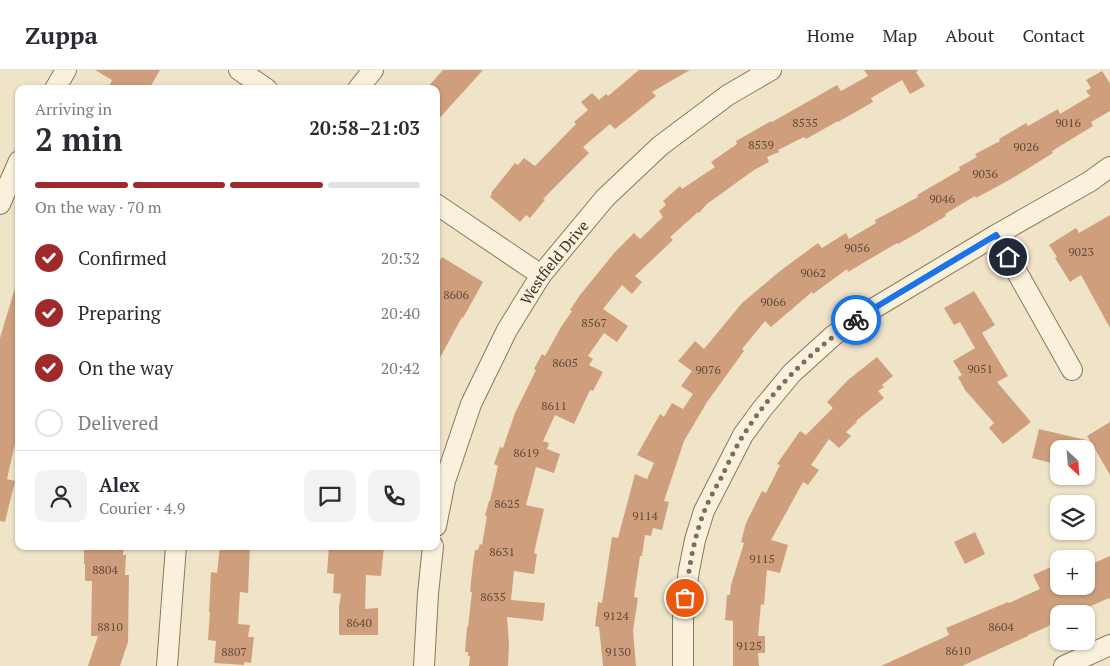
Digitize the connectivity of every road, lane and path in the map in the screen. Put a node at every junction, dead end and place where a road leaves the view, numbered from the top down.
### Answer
1 (66, 70) edge
2 (239, 70) edge
3 (373, 70) edge
4 (771, 70) edge
5 (57, 85) edge
6 (261, 85) edge
7 (361, 85) edge
8 (1110, 167) edge
9 (15, 170) edge
10 (0, 204) edge
11 (440, 207) edge
12 (996, 235) junction
13 (541, 275) junction
14 (1072, 370) dead end
15 (440, 506) edge
16 (176, 550) edge
17 (433, 550) edge
18 (1110, 645) edge
19 (166, 666) edge
20 (424, 666) edge
21 (683, 666) edge
22 (1064, 666) edge

1 - 5 street
2 - 6 street
3 - 7 street
4 - 13 street, Westfield Drive
8 - 12 street
9 - 10 street
11 - 13 street
12 - 14 street
12 - 21 street
13 - 15 street, Westfield Drive
16 - 19 street
17 - 20 street
18 - 22 street

